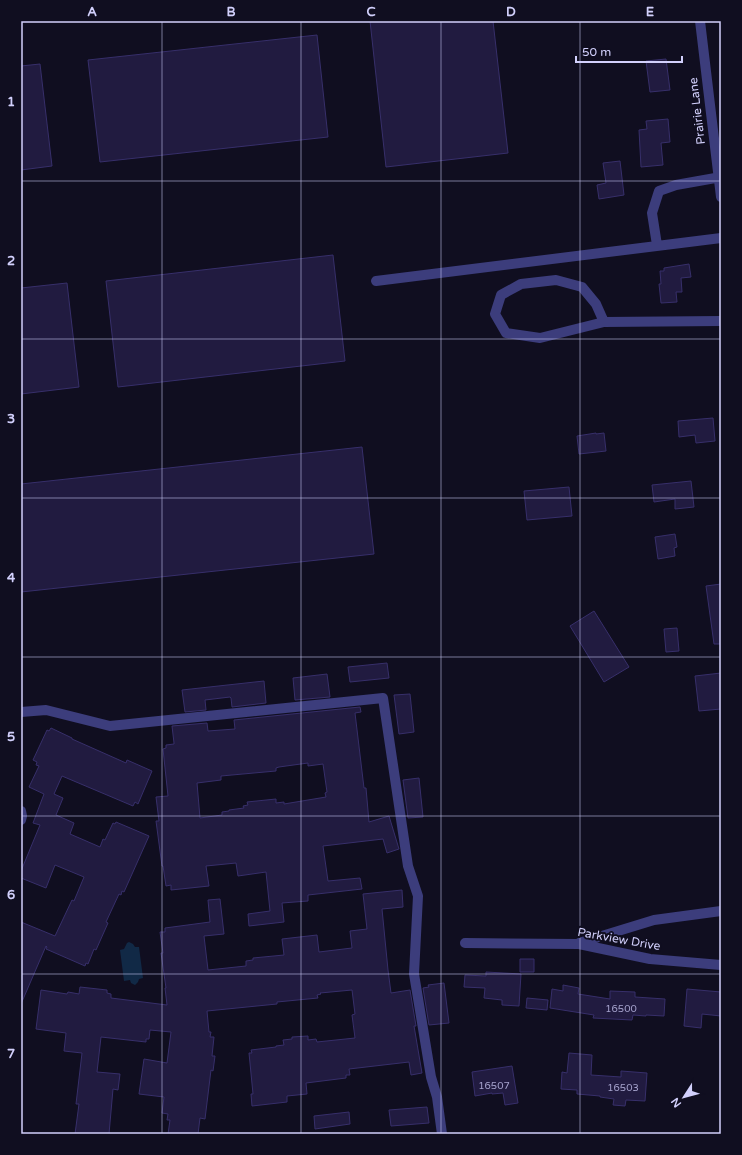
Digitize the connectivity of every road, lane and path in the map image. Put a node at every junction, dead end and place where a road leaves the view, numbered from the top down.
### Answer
1 (700, 21) edge
2 (718, 143) edge
3 (720, 178) edge
4 (721, 197) edge
5 (721, 238) edge
6 (657, 245) junction
7 (376, 281) dead end
8 (721, 321) edge
9 (604, 322) junction
10 (21, 712) edge
11 (21, 811) edge
12 (21, 820) edge
13 (721, 911) edge
14 (464, 943) dead end
15 (579, 944) junction
16 (721, 965) edge
17 (442, 1134) edge

1 - 2 street, Prairie Lane
2 - 3 street, Prairie Lane
3 - 4 street, Prairie Lane
3 - 6 street
5 - 6 street
6 - 7 street
8 - 9 street
9 - 9 street
10 - 17 street
11 - 12 street
13 - 15 street
14 - 15 street, Parkview Drive
15 - 16 street, Parkview Drive

